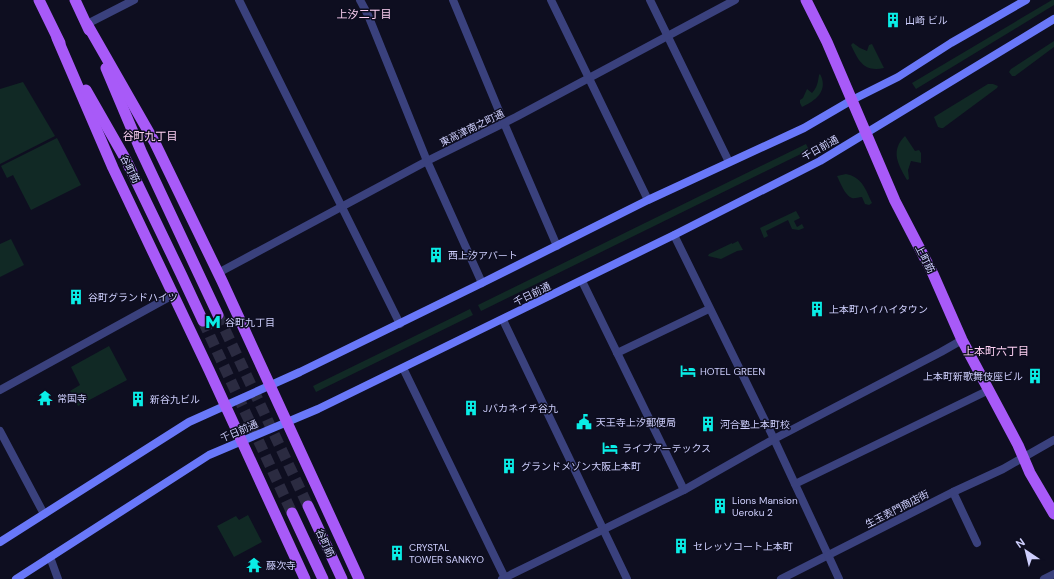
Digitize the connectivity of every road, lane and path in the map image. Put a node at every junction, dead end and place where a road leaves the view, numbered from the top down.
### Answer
1 (39, 0) edge
2 (75, 0) edge
3 (134, 0) edge
4 (239, 0) edge
5 (360, 0) edge
6 (453, 0) edge
7 (551, 0) edge
8 (650, 0) edge
9 (735, 0) edge
10 (806, 0) edge
11 (1026, 0) edge
12 (1054, 19) edge
13 (87, 24) junction
14 (668, 36) junction
15 (57, 38) junction
16 (589, 79) junction
17 (852, 100) junction
18 (504, 123) junction
19 (866, 133) junction
20 (427, 161) junction
21 (729, 162) junction
22 (648, 200) junction
23 (341, 208) junction
24 (674, 235) junction
25 (557, 246) junction
26 (218, 273) junction
27 (582, 281) junction
28 (482, 283) junction
29 (174, 295) junction
30 (709, 309) junction
31 (218, 315) tunnel mouth
32 (503, 320) junction
33 (203, 321) tunnel mouth
34 (400, 324) junction
35 (962, 340) junction
36 (617, 353) junction
37 (403, 368) junction
38 (270, 385) junction
39 (0, 390) edge
40 (989, 390) junction
41 (225, 406) junction
42 (287, 422) junction
43 (0, 431) edge
44 (774, 439) junction
45 (1054, 440) edge
46 (241, 441) junction
47 (1023, 457) junction
48 (795, 484) junction
49 (684, 490) junction
50 (953, 492) junction
51 (308, 506) tunnel mouth
52 (292, 512) tunnel mouth
53 (44, 514) junction
54 (1054, 514) edge
55 (604, 530) junction
56 (0, 542) edge
57 (977, 543) dead end
58 (828, 555) junction
59 (50, 557) junction
60 (1054, 574) edge
61 (503, 578) edge
62 (16, 579) edge
63 (58, 579) edge
64 (305, 579) edge
65 (323, 579) edge
66 (342, 579) edge
67 (359, 579) edge
68 (627, 579) edge
69 (781, 579) edge
70 (839, 579) edge
71 (1044, 579) edge

1 - 15 main road, 谷町筋
2 - 13 main road, 谷町筋
3 - 13 street
4 - 23 street
5 - 20 street
6 - 18 street
7 - 16 street
8 - 14 street
9 - 14 street, 東高津南之町通
10 - 17 main road, 上町筋
11 - 17 main road
12 - 19 main road, 千日前通
13 - 26 main road
13 - 31 main road, 谷町筋
14 - 16 street, 東高津南之町通
14 - 21 street
15 - 29 main road
15 - 33 main road, 谷町筋
16 - 18 street, 東高津南之町通
16 - 22 street
17 - 19 main road, 上町筋
17 - 21 main road
18 - 20 street, 東高津南之町通
18 - 25 street
19 - 24 main road, 千日前通
19 - 35 main road, 上町筋
20 - 23 street, 東高津南之町通
20 - 28 street
21 - 22 main road
22 - 25 main road
23 - 26 street, 東高津南之町通
23 - 34 street
24 - 27 main road, 千日前通
24 - 30 street
25 - 28 main road
26 - 38 main road
27 - 32 main road, 千日前通
27 - 36 street
28 - 34 main road
29 - 39 street
29 - 41 main road
30 - 36 street
30 - 44 street
32 - 37 main road, 千日前通
32 - 55 street
34 - 38 main road
35 - 40 main road, 上町筋
35 - 44 street
36 - 49 street
37 - 42 main road, 千日前通
37 - 61 street
38 - 41 main road
38 - 42 main road
40 - 47 main road, 上町筋
40 - 48 street
41 - 46 main road
41 - 53 main road
42 - 46 main road, 千日前通
42 - 67 main road
43 - 53 street
44 - 48 street
44 - 49 street
45 - 47 street, 生玉表門商店街
46 - 59 main road, 千日前通
46 - 64 main road
47 - 50 street, 生玉表門商店街
47 - 54 main road, 上町筋
48 - 58 street
49 - 55 street
50 - 57 street
50 - 58 street, 生玉表門商店街
51 - 66 main road, 谷町筋
52 - 65 main road, 谷町筋
53 - 56 main road
55 - 61 street
55 - 68 street
58 - 69 street, 生玉表門商店街
58 - 70 street
59 - 62 main road, 千日前通
59 - 63 street
60 - 71 street

